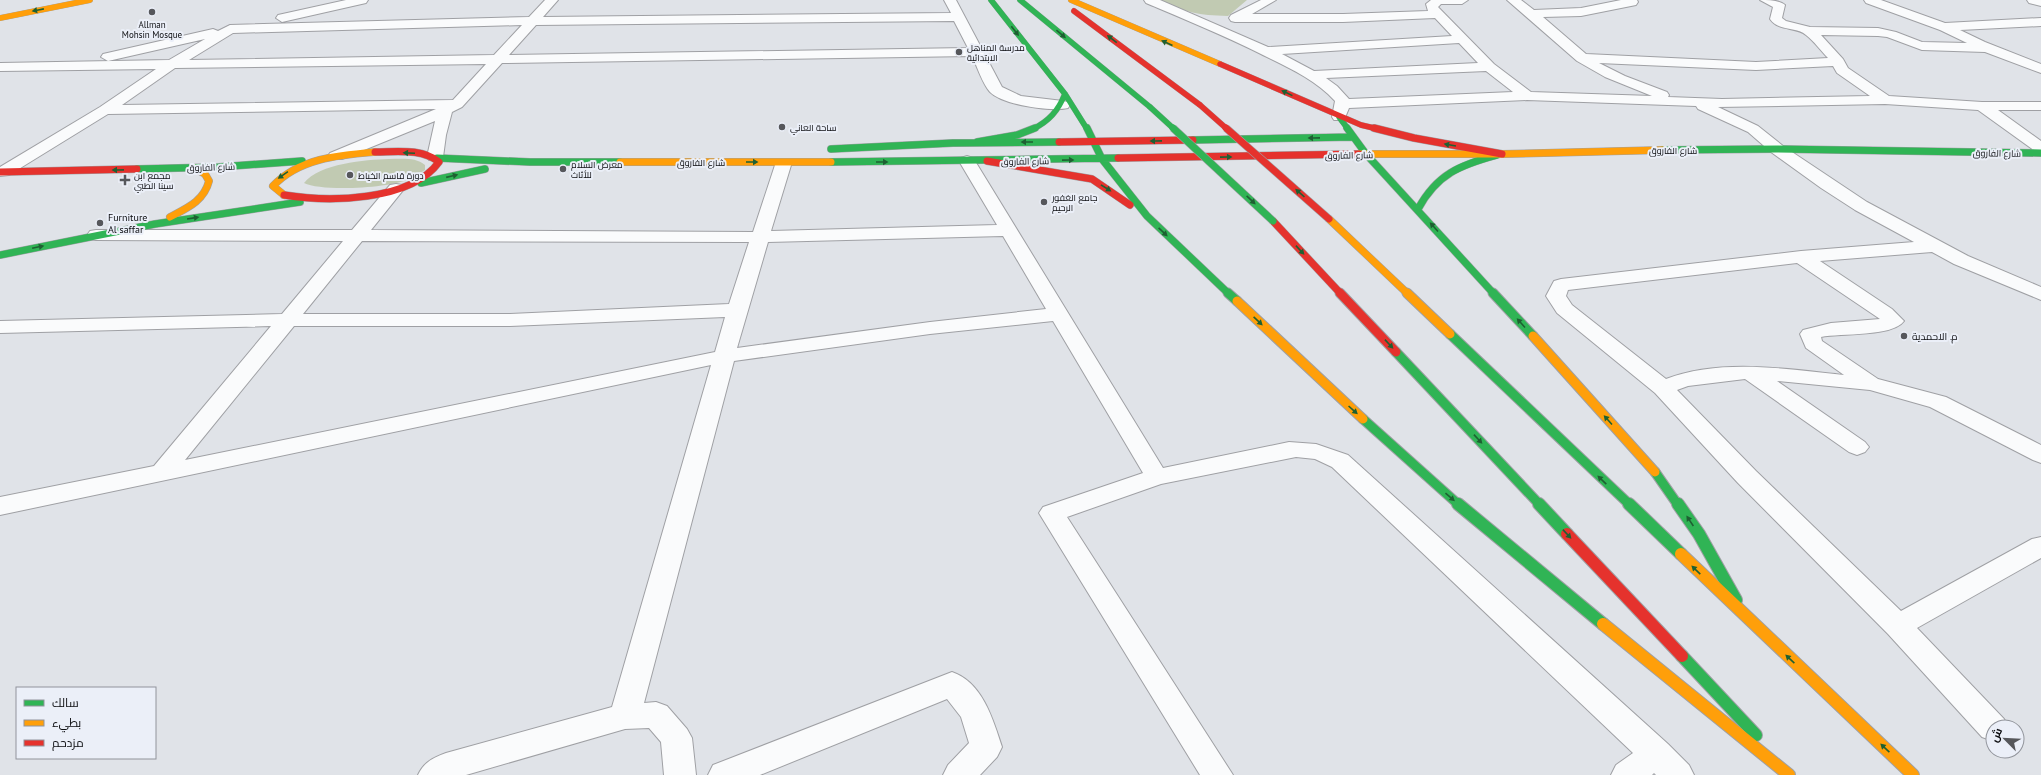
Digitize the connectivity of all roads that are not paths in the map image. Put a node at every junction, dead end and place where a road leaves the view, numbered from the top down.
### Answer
1 (90, 0) edge
2 (362, 0) edge
3 (552, 0) edge
4 (950, 0) edge
5 (992, 0) edge
6 (1020, 0) edge
7 (1060, 0) edge
8 (1071, 0) edge
9 (1150, 0) edge
10 (1270, 0) edge
11 (1462, 0) edge
12 (1513, 0) edge
13 (1766, 0) edge
14 (1870, 0) edge
15 (1877, 0) edge
16 (2033, 0) edge
17 (1634, 1) edge
18 (2041, 2) edge
19 (1439, 14) junction
20 (1534, 14) junction
21 (959, 17) junction
22 (0, 18) edge
23 (1235, 18) junction
24 (1332, 18) junction
25 (534, 21) junction
26 (2041, 22) edge
27 (1212, 25) junction
28 (1944, 27) junction
29 (230, 29) junction
30 (1810, 31) junction
31 (1461, 39) junction
32 (1354, 45) junction
33 (1991, 48) junction
34 (1265, 51) junction
35 (977, 52) junction
36 (1582, 58) junction
37 (499, 60) junction
38 (1838, 62) junction
39 (171, 65) junction
40 (0, 67) edge
41 (62, 67) junction
42 (1489, 67) junction
43 (2041, 68) edge
44 (1388, 72) junction
45 (1310, 75) junction
46 (1410, 92) junction
47 (1527, 96) junction
48 (1064, 99) junction
49 (1885, 100) junction
50 (1678, 101) junction
51 (1695, 102) junction
52 (1982, 106) junction
53 (2041, 106) edge
54 (451, 108) junction
55 (105, 110) junction
56 (1341, 111) junction
57 (1354, 137) junction
58 (977, 142) junction
59 (1094, 142) junction
60 (2041, 148) edge
61 (822, 149) dead end
62 (1777, 149) junction
63 (1366, 154) junction
64 (1502, 154) junction
65 (2041, 154) edge
66 (330, 157) junction
67 (778, 157) junction
68 (436, 158) junction
69 (1102, 159) junction
70 (987, 161) junction
71 (530, 162) junction
72 (657, 162) junction
73 (967, 162) junction
74 (194, 168) junction
75 (2, 172) edge
76 (398, 188) junction
77 (320, 199) junction
78 (1418, 209) junction
79 (1147, 216) junction
80 (155, 224) junction
81 (1008, 230) junction
82 (96, 235) junction
83 (357, 236) junction
84 (761, 237) junction
85 (1934, 246) junction
86 (0, 255) edge
87 (1801, 258) junction
88 (2041, 294) edge
89 (737, 310) junction
90 (1060, 314) junction
91 (287, 320) junction
92 (0, 327) edge
93 (725, 356) junction
94 (1749, 372) junction
95 (1871, 384) junction
96 (1662, 388) junction
97 (1857, 447) dead end
98 (2041, 455) edge
99 (162, 472) junction
100 (1157, 477) junction
101 (0, 506) edge
102 (2041, 546) edge
103 (1744, 615) junction
104 (1898, 626) junction
105 (625, 716) junction
106 (1985, 719) edge
107 (1668, 765) edge
108 (761, 768) edge
109 (957, 772) edge
110 (434, 775) edge
111 (680, 775) edge
112 (724, 775) edge
113 (1217, 775) edge
114 (1627, 775) edge
115 (1790, 775) edge
116 (1794, 775) edge
117 (1913, 775) edge

1 -> 22 main road
2 - 29 street
3 - 25 street
4 - 21 street
5 -> 48 main road
6 -> 116 main road, bridge
103 -> 7 main road, bridge
56 -> 8 main road
9 - 27 street
10 - 23 street
11 - 19 street
12 - 20 street
13 - 30 street
14 - 15 street
14 - 28 street
16 - 18 street
17 - 20 street
19 - 24 street
19 - 31 street
20 - 36 street
21 - 25 street
21 - 35 street
23 - 24 street
23 - 27 street
24 - 32 street
25 - 29 street
25 - 37 street
26 - 28 street
27 - 34 street
28 - 33 street
29 - 39 street
29 - 41 street
30 - 33 street
30 - 38 street
31 - 32 street
31 - 42 street
32 - 34 street
32 - 44 street
33 - 43 street
34 - 45 street
35 - 37 street
35 - 48 street
36 - 38 street
36 - 50 street
37 - 39 street
37 - 54 street
38 - 49 street
39 - 41 street
39 - 55 street
40 - 41 street
42 - 44 street
42 - 47 street
44 - 45 street
44 - 46 street
45 - 56 street
46 - 47 street
46 - 56 street
47 - 50 street
48 - 58 main road
48 - 59 main road
49 - 51 street
49 - 52 street
50 - 51 street
51 - 62 street
52 - 53 street
52 - 60 street
54 - 55 street
54 - 66 street
54 - 68 street
55 - 75 street
56 - 57 main road
64 -> 56 main road
57 -> 59 main road, شارع الفاروق
57 - 63 main road
59 -> 58 main road, شارع الفاروق
58 - 61 main road, شارع الفاروق
59 - 69 main road
62 - 64 main road, شارع الفاروق
62 - 65 main road, شارع الفاروق
62 - 85 street
63 - 64 main road, شارع الفاروق
69 -> 63 main road, شارع الفاروق
63 - 78 main road
64 - 78 main road
68 -> 66 main road, شارع الفاروق
66 - 74 main road, شارع الفاروق
66 -> 77 main road, شارع الفاروق
67 - 72 main road, شارع الفاروق
72 -> 67 main road, شارع الفاروق
67 -> 73 main road, شارع الفاروق
67 - 84 street
68 - 71 main road, شارع الفاروق
68 - 76 main road, شارع الفاروق
70 -> 69 main road, شارع الفاروق
69 - 79 main road
70 - 73 main road, شارع الفاروق
70 -> 79 main road
71 - 72 main road, شارع الفاروق
76 -> 71 main road, شارع الفاروق
73 - 81 street
74 -> 75 main road, شارع الفاروق
74 - 80 main road
76 - 77 main road, شارع الفاروق
76 - 83 street
80 -> 77 main road
103 -> 78 main road
79 -> 115 main road
80 - 82 main road
81 - 84 street
81 - 90 street
82 - 83 street
86 -> 82 main road
83 - 84 street
83 - 91 street
84 - 89 street
85 - 87 street
85 - 88 street
87 - 95 street
87 - 96 street
89 - 91 street
89 - 93 street
90 - 93 street
90 - 100 street
91 - 92 street
91 - 99 street
93 - 99 street
93 - 105 street
94 - 95 street
94 - 96 street
94 - 97 street
95 - 98 street
96 - 104 street
99 - 101 street
100 - 107 street
100 - 113 street
102 - 104 street
117 -> 103 main road
104 - 106 street
105 - 110 street
105 - 111 street
107 - 114 street
108 - 109 street
108 - 112 street

